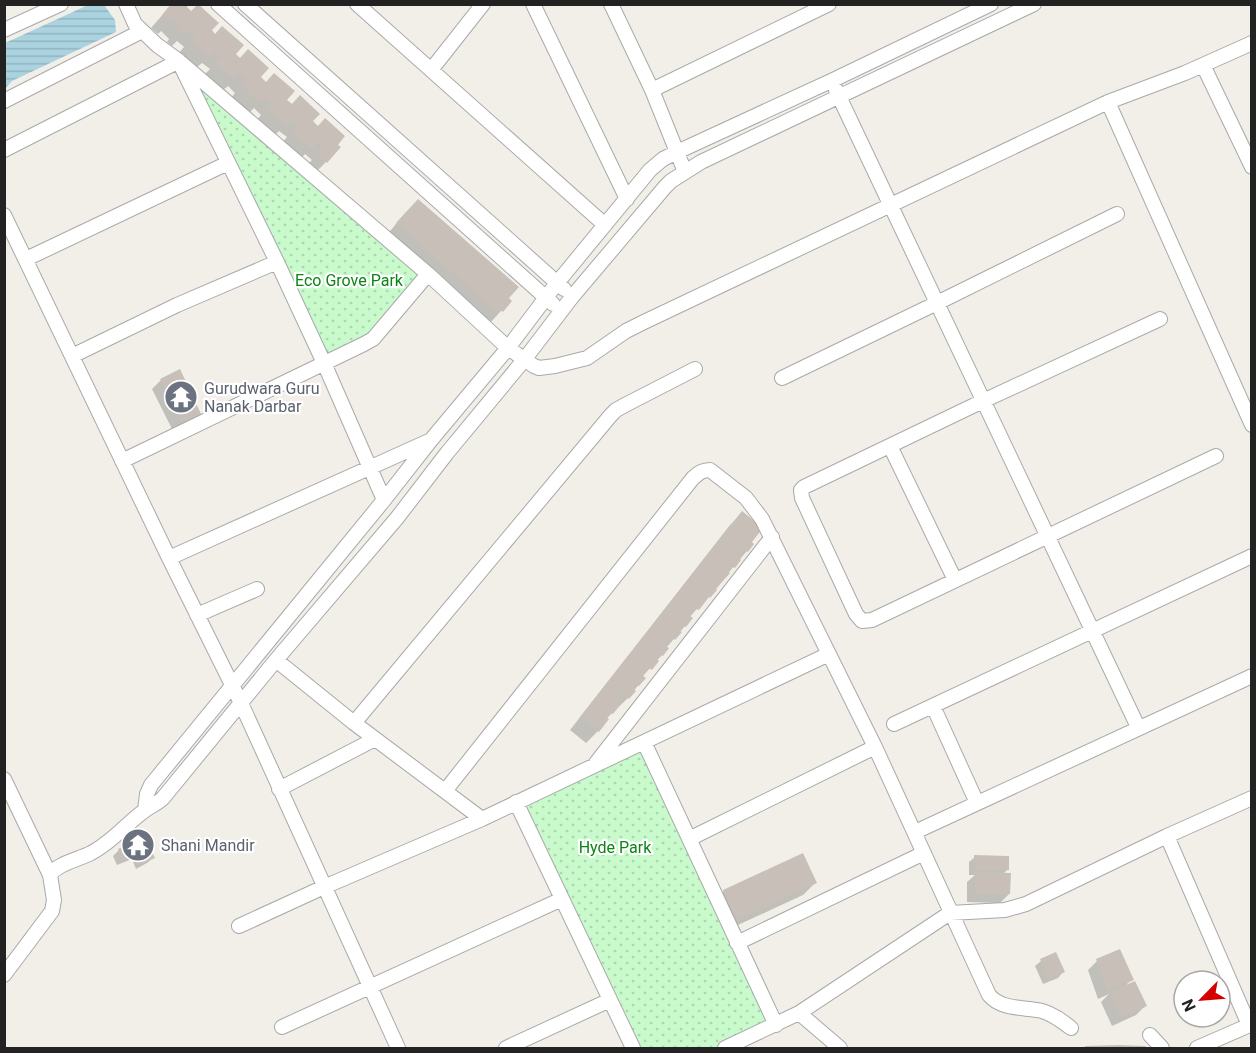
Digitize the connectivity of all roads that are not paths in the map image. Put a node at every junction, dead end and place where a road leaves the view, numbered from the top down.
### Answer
1 (61, 4) edge
2 (126, 4) edge
3 (218, 4) edge
4 (245, 4) edge
5 (357, 4) edge
6 (483, 4) edge
7 (533, 4) edge
8 (611, 4) edge
9 (829, 4) edge
10 (991, 4) edge
11 (1034, 4) edge
12 (4, 30) edge
13 (142, 31) junction
14 (1251, 43) edge
15 (179, 61) junction
16 (1203, 66) junction
17 (431, 70) junction
18 (831, 81) junction
19 (652, 90) junction
20 (839, 97) junction
21 (4, 100) edge
22 (1108, 102) junction
23 (4, 150) edge
24 (677, 152) junction
25 (228, 163) junction
26 (1251, 167) edge
27 (685, 172) junction
28 (627, 199) junction
29 (891, 205) junction
30 (4, 214) edge
31 (1117, 214) dead end
32 (605, 225) junction
33 (26, 260) junction
34 (277, 262) junction
35 (428, 273) junction
36 (557, 283) junction
37 (572, 297) junction
38 (546, 299) junction
39 (937, 303) junction
40 (561, 311) junction
41 (1160, 319) dead end
42 (508, 348) junction
43 (72, 356) junction
44 (524, 360) junction
45 (324, 363) junction
46 (695, 369) dead end
47 (782, 378) dead end
48 (983, 401) junction
49 (1251, 425) edge
50 (431, 440) junction
51 (890, 446) junction
52 (1216, 456) dead end
53 (123, 461) junction
54 (369, 467) junction
55 (384, 500) junction
56 (1048, 536) junction
57 (772, 537) junction
58 (1251, 556) edge
59 (169, 558) junction
60 (955, 580) junction
61 (257, 589) dead end
62 (197, 615) junction
63 (1093, 630) junction
64 (829, 654) junction
65 (276, 660) junction
66 (1251, 676) edge
67 (232, 686) junction
68 (241, 703) junction
69 (933, 706) junction
70 (354, 723) junction
71 (894, 724) dead end
72 (1138, 727) junction
73 (375, 738) junction
74 (644, 742) junction
75 (875, 747) junction
76 (595, 765) junction
77 (4, 779) edge
78 (279, 789) junction
79 (445, 791) junction
80 (1251, 798) edge
81 (516, 802) junction
82 (977, 803) junction
83 (145, 810) junction
84 (482, 819) junction
85 (915, 832) junction
86 (1167, 836) junction
87 (689, 839) junction
88 (924, 853) junction
89 (50, 875) junction
90 (324, 887) junction
91 (562, 899) junction
92 (950, 913) junction
93 (239, 926) dead end
94 (737, 943) junction
95 (4, 975) edge
96 (369, 986) junction
97 (610, 1000) junction
98 (799, 1013) junction
99 (776, 1025) junction
100 (1250, 1025) edge
101 (282, 1028) dead end
102 (1071, 1028) dead end
103 (1150, 1035) dead end
104 (398, 1048) edge
105 (506, 1048) edge
106 (633, 1048) edge
107 (725, 1048) edge
108 (840, 1048) edge
109 (1162, 1048) edge
110 (1197, 1048) edge

1 - 12 street
2 - 13 street
3 - 38 street
4 - 36 street
5 - 17 street
6 - 17 street
7 - 28 street
8 - 19 street
9 - 19 street
10 - 18 street
11 - 20 street
13 - 15 street
13 - 21 street
14 - 16 street
15 - 23 street
15 - 25 street
15 - 35 street
16 - 22 street
16 - 26 street
17 - 32 street
18 - 20 street
18 - 24 street
19 - 24 street
20 - 27 street
20 - 29 street
22 - 29 street
22 - 49 street
24 - 27 street
24 - 28 street
25 - 33 street
25 - 34 street
27 - 37 street
28 - 32 street
29 - 39 street
29 - 44 street
30 - 33 street
31 - 39 street
32 - 36 street
33 - 43 street
34 - 43 street
34 - 45 street
35 - 42 street
35 - 45 street
36 - 37 street
36 - 38 street
37 - 40 street
38 - 40 street
38 - 42 street
39 - 47 street
39 - 48 street
40 - 44 street
41 - 48 street
42 - 44 street
42 - 50 street
43 - 53 street
44 - 65 street
45 - 53 street
45 - 54 street
46 - 70 street
48 - 51 street
48 - 56 street
50 - 54 street
50 - 55 street
51 - 60 street
51 - 60 street
52 - 56 street
53 - 59 street
54 - 55 street
54 - 59 street
55 - 67 street
56 - 60 street
56 - 63 street
57 - 64 street
57 - 76 street
57 - 79 street
58 - 63 street
59 - 62 street
61 - 62 street
62 - 67 street
63 - 69 street
63 - 72 street
64 - 74 street
64 - 75 street
65 - 68 street
65 - 70 street
66 - 72 street
67 - 68 street
67 - 83 street
68 - 78 street
68 - 83 street
69 - 71 street
69 - 82 street
70 - 73 street
72 - 82 street
73 - 78 street
73 - 79 street
74 - 76 street
74 - 87 street
75 - 85 street
75 - 87 street
76 - 81 street
77 - 89 street
78 - 90 street
79 - 84 street
80 - 86 street
81 - 84 street
81 - 91 street
82 - 85 street
83 - 89 street
84 - 90 street
85 - 88 street
86 - 92 street
86 - 100 street
87 - 94 street
88 - 92 street
88 - 94 street
89 - 95 street
90 - 93 street
90 - 96 street
91 - 96 street
91 - 97 street
92 - 98 street
92 - 102 street
94 - 99 street
96 - 101 street
96 - 104 street
97 - 105 street
97 - 106 street
98 - 99 street
98 - 108 street
99 - 107 street
100 - 110 street
103 - 109 street

